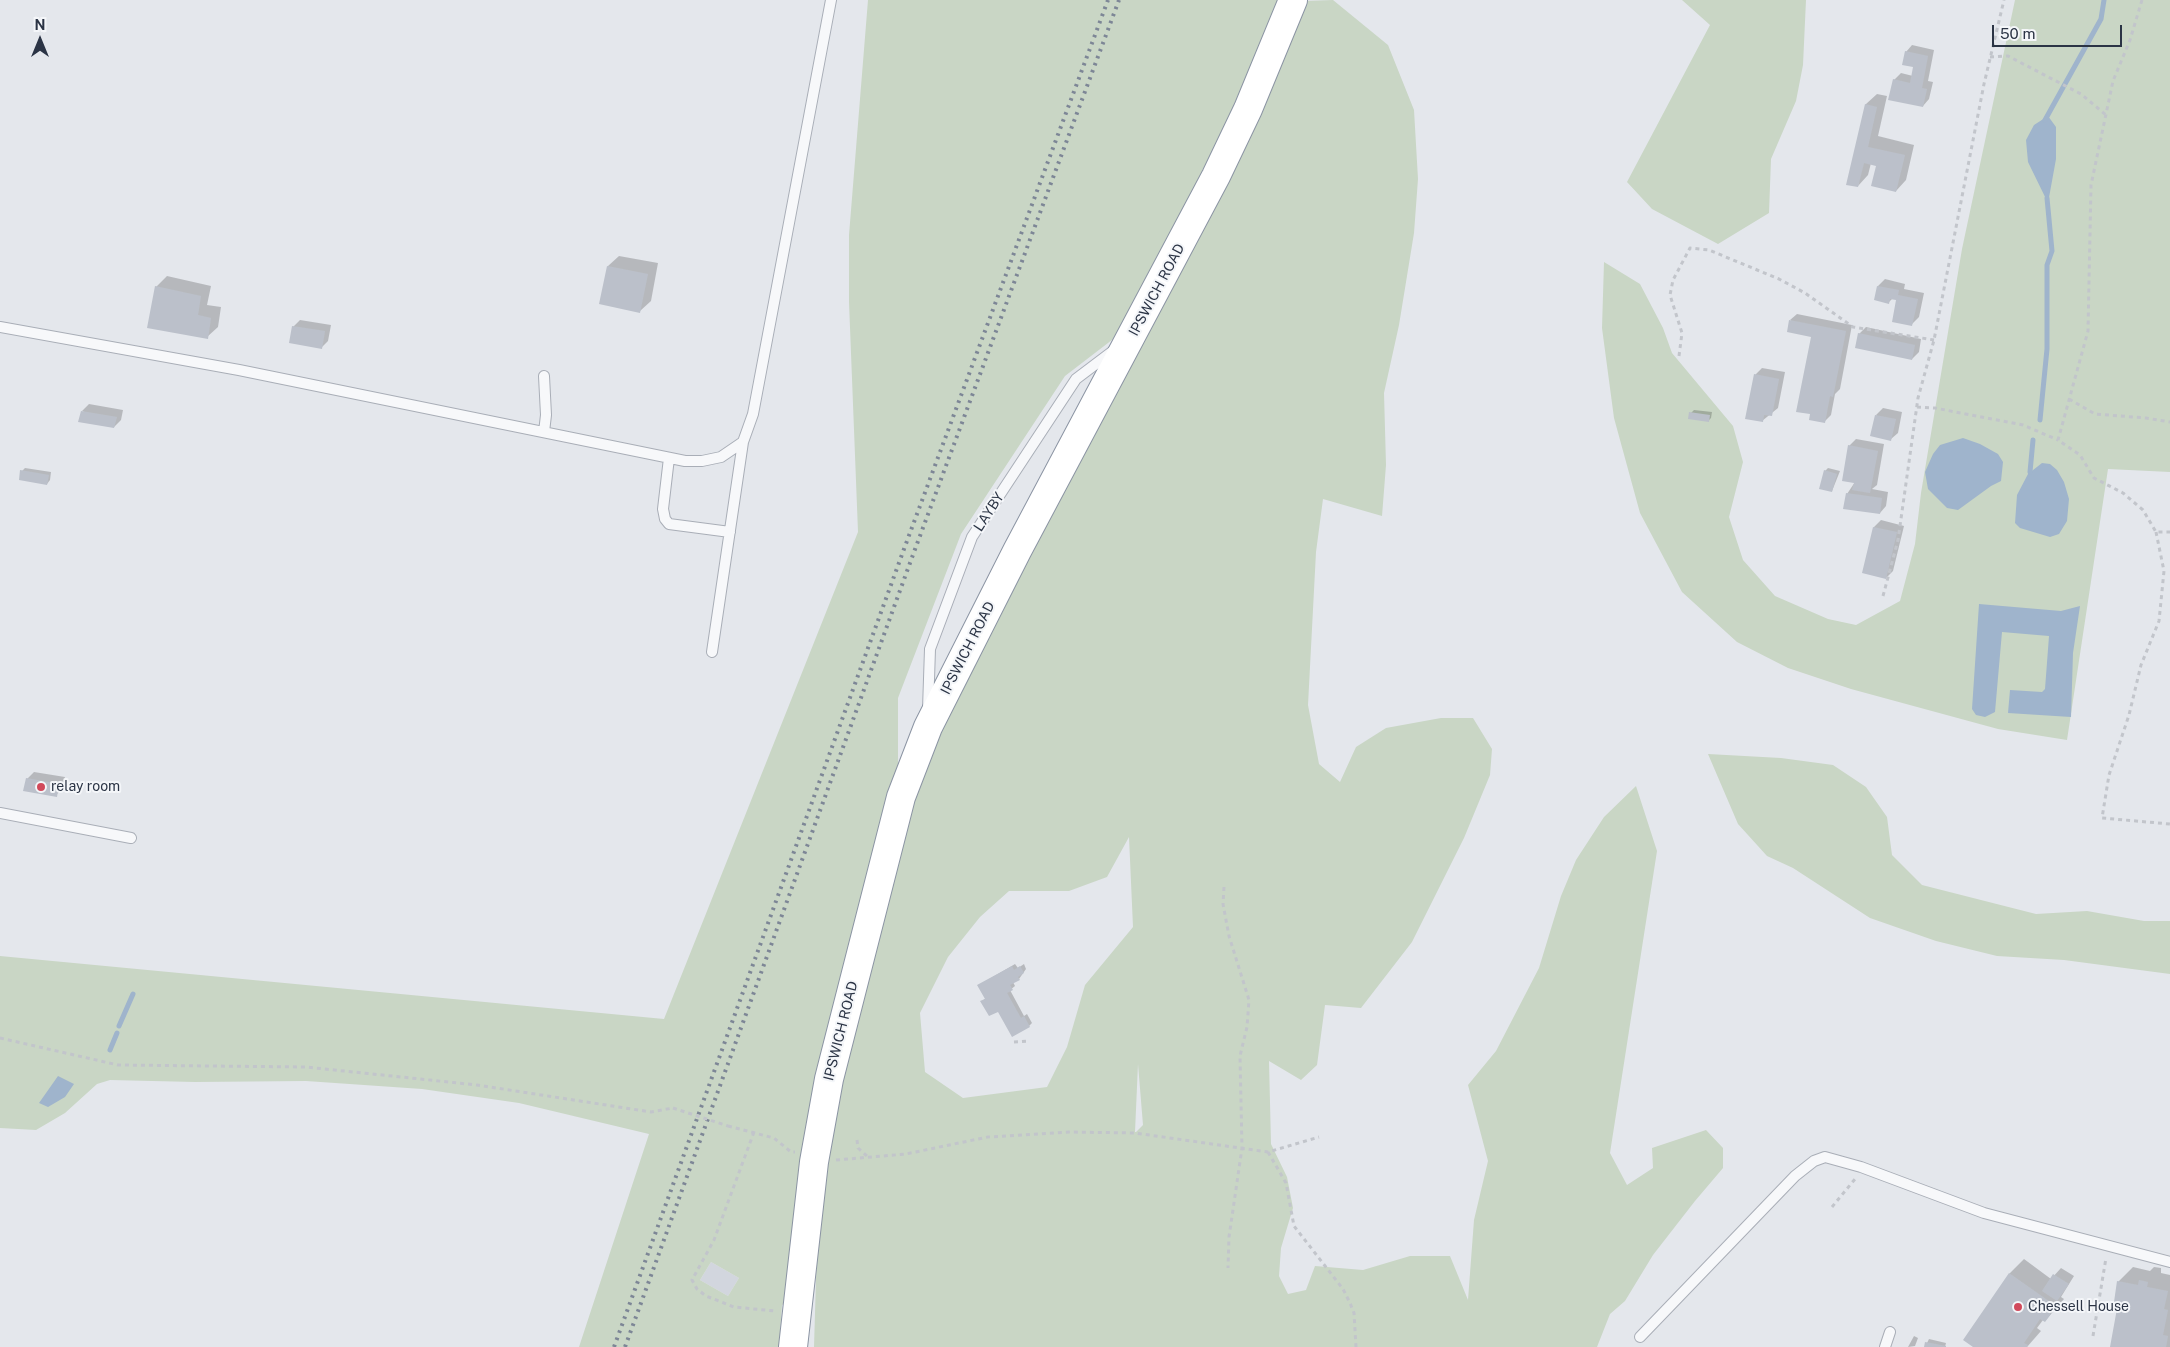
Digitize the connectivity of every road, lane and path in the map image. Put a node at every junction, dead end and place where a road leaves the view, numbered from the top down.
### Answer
1 (831, 0) edge
2 (1293, 0) edge
3 (2004, 0) edge
4 (2142, 0) edge
5 (1990, 56) junction
6 (2106, 115) junction
7 (0, 327) edge
8 (1132, 337) junction
9 (1934, 340) junction
10 (1679, 356) dead end
11 (544, 376) dead end
12 (2069, 399) junction
13 (1917, 407) junction
14 (2170, 422) edge
15 (544, 432) junction
16 (2058, 440) junction
17 (743, 442) junction
18 (669, 458) junction
19 (730, 532) junction
20 (2156, 532) junction
21 (2170, 532) edge
22 (1883, 596) dead end
23 (712, 652) dead end
24 (928, 727) junction
25 (0, 813) edge
26 (2170, 824) edge
27 (131, 838) dead end
28 (1224, 887) dead end
29 (0, 1038) edge
30 (1029, 1041) dead end
31 (1014, 1042) dead end
32 (754, 1132) junction
33 (1319, 1137) dead end
34 (857, 1140) dead end
35 (1242, 1148) junction
36 (1268, 1152) junction
37 (825, 1157) junction
38 (868, 1157) junction
39 (1861, 1167) junction
40 (1832, 1207) dead end
41 (2108, 1245) junction
42 (2170, 1262) edge
43 (1228, 1268) dead end
44 (775, 1320) dead end
45 (1890, 1332) dead end
46 (2093, 1336) dead end
47 (1640, 1337) dead end
48 (793, 1347) edge
49 (1356, 1347) edge
50 (1885, 1347) edge

1 - 17 lane
2 - 8 highway, IPSWICH ROAD
3 - 5 path
4 - 6 path
5 - 6 path
5 - 9 path
6 - 12 path
7 - 15 lane
8 - 24 highway, IPSWICH ROAD
8 - 24 lane, LAYBY
9 - 10 path
9 - 13 path
11 - 15 lane
12 - 14 path
12 - 16 path
13 - 16 path
13 - 22 path
15 - 18 lane
16 - 20 path
17 - 18 lane
17 - 19 lane
18 - 19 lane
19 - 23 lane
20 - 21 path
20 - 26 path
24 - 37 highway, IPSWICH ROAD
25 - 27 lane
28 - 35 path
29 - 32 path, bridge
30 - 31 path
32 - 37 path
32 - 44 path
33 - 36 path
34 - 38 path
35 - 36 path
35 - 38 path
35 - 43 path
36 - 49 path
37 - 38 path
37 - 48 highway, IPSWICH ROAD
39 - 40 path
39 - 41 lane
39 - 47 lane
41 - 42 lane
41 - 46 path
45 - 50 lane

